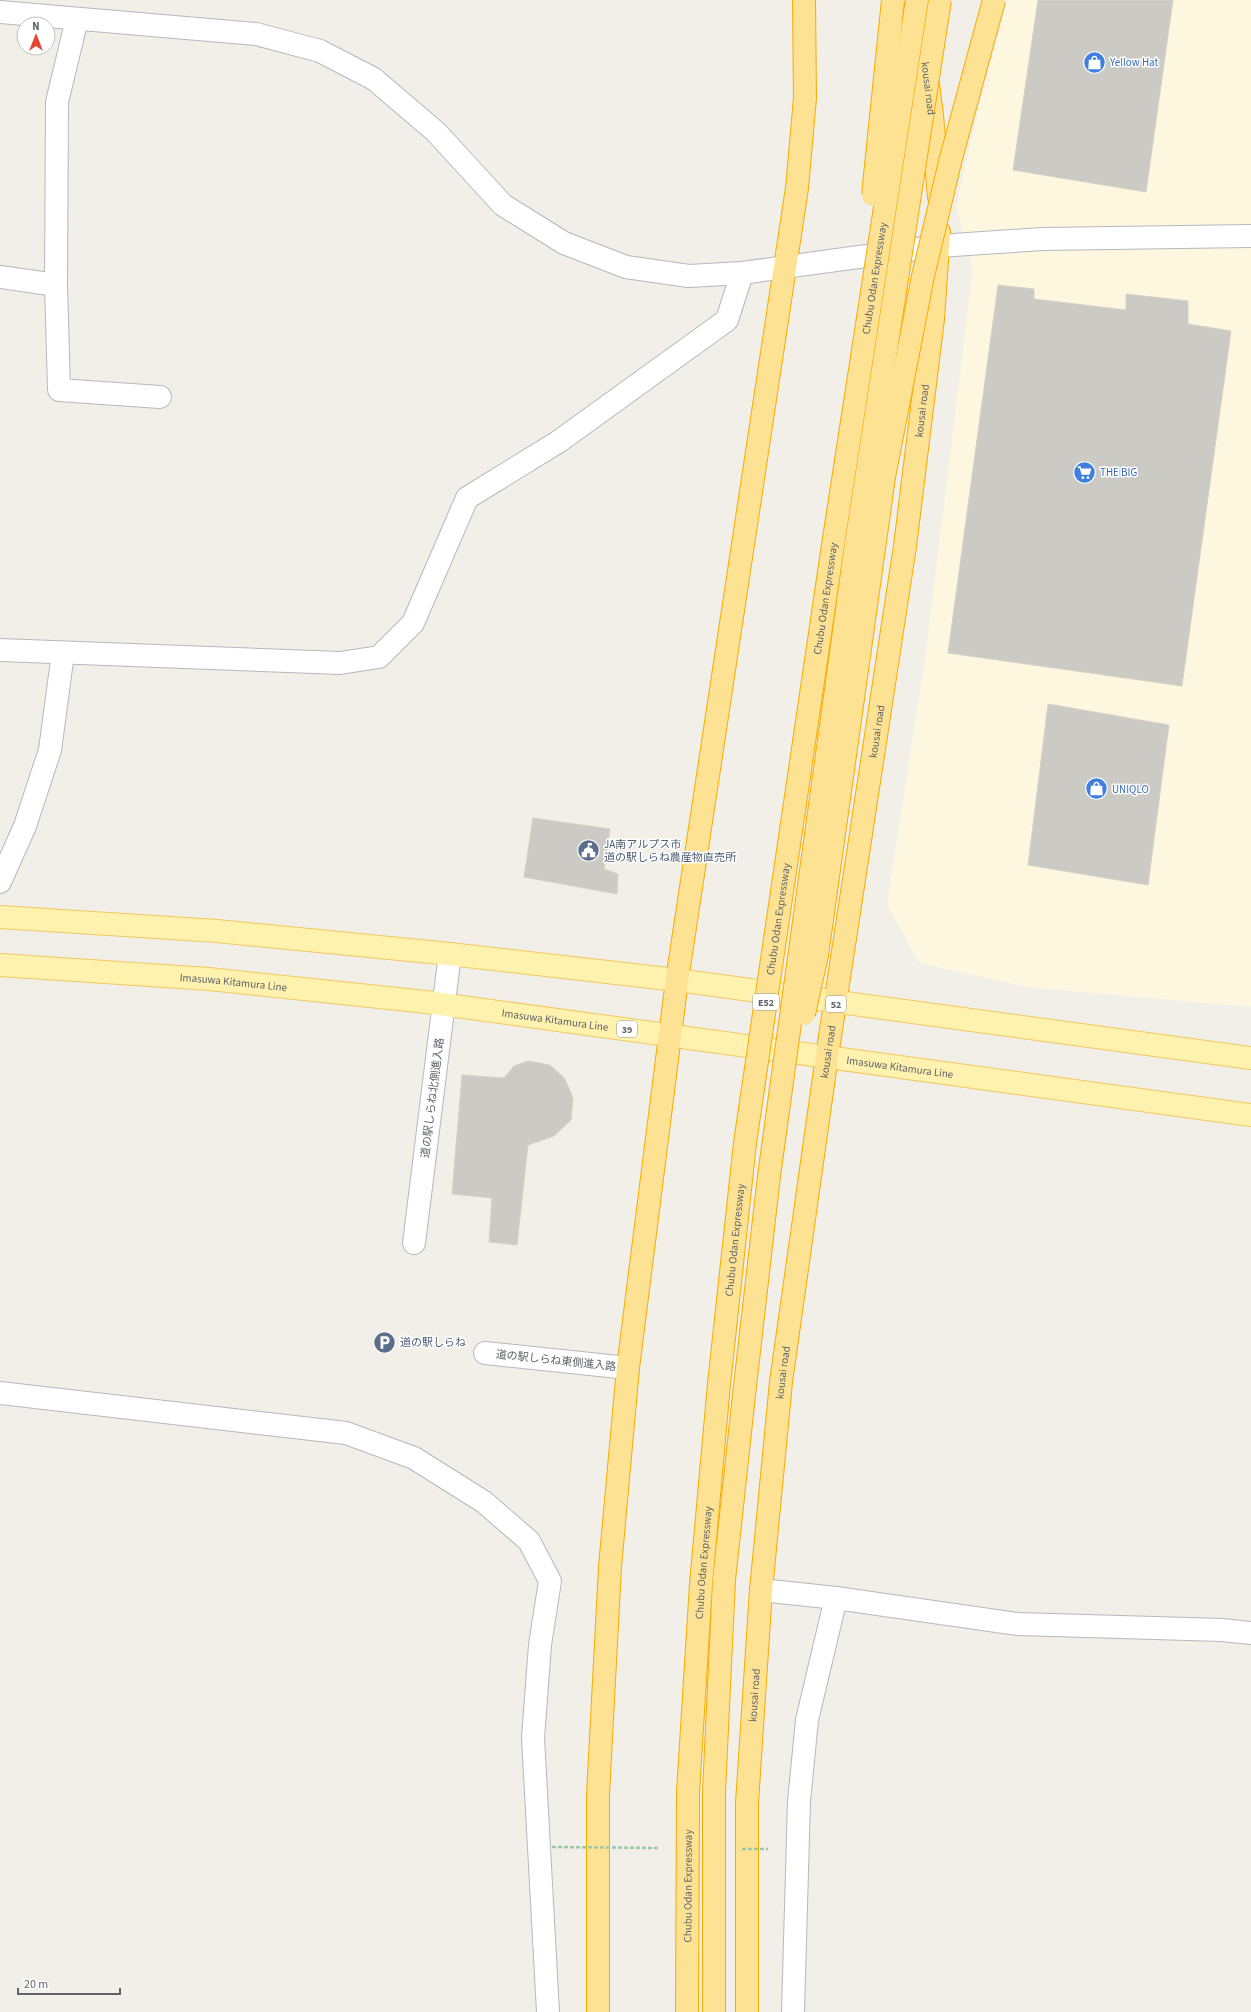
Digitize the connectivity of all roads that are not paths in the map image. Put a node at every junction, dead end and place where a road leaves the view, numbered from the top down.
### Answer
1 (804, 0) edge
2 (893, 0) edge
3 (917, 0) edge
4 (940, 0) edge
5 (994, 0) edge
6 (0, 12) edge
7 (77, 19) junction
8 (1251, 236) edge
9 (939, 246) junction
10 (786, 268) junction
11 (742, 273) junction
12 (0, 278) edge
13 (56, 285) junction
14 (160, 398) dead end
15 (840, 501) junction
16 (0, 650) edge
17 (63, 653) junction
18 (0, 882) edge
19 (0, 917) edge
20 (450, 954) junction
21 (0, 965) edge
22 (677, 980) junction
23 (836, 1002) junction
24 (443, 1005) junction
25 (669, 1035) junction
26 (827, 1056) junction
27 (1251, 1058) edge
28 (1251, 1115) edge
29 (769, 1176) junction
30 (414, 1243) dead end
31 (485, 1352) dead end
32 (628, 1368) junction
33 (0, 1393) edge
34 (761, 1590) junction
35 (836, 1598) junction
36 (1251, 1633) edge
37 (548, 2012) edge
38 (598, 2012) edge
39 (687, 2012) edge
40 (714, 2012) edge
41 (747, 2012) edge
42 (793, 2012) edge

1 - 10 highway
2 - 15 highway, bridge
3 - 9 highway, kousai road / 52
3 - 15 highway, Chubu Odan Expressway / E52, bridge
4 - 29 highway, Chubu Odan Expressway / E52, bridge
5 - 29 highway, bridge
6 - 7 street
7 - 11 street
7 - 13 street
8 - 9 street
9 - 10 street
9 - 23 highway, kousai road / 52
10 - 11 street
10 - 22 highway
11 - 17 street
12 - 13 street
13 - 14 street
15 - 39 highway, Chubu Odan Expressway / E52, bridge
16 - 17 street
17 - 18 street
19 - 20 main road
20 - 22 main road
20 - 24 street, 道の駅しらね北側進入路
21 - 24 main road, Imasuwa Kitamura Line / 39
22 - 23 main road
22 - 25 highway
23 - 26 highway, kousai road / 52
23 - 27 main road
24 - 25 main road, Imasuwa Kitamura Line / 39
24 - 30 street, 道の駅しらね北側進入路
25 - 26 main road, Imasuwa Kitamura Line / 39
25 - 32 highway
26 - 28 main road, Imasuwa Kitamura Line / 39
26 - 34 highway, kousai road / 52
29 - 40 highway, Chubu Odan Expressway / E52, bridge
31 - 32 street, 道の駅しらね東側進入路
32 - 38 highway
33 - 37 street
34 - 35 street
34 - 41 highway, kousai road / 52
35 - 36 street
35 - 42 street

